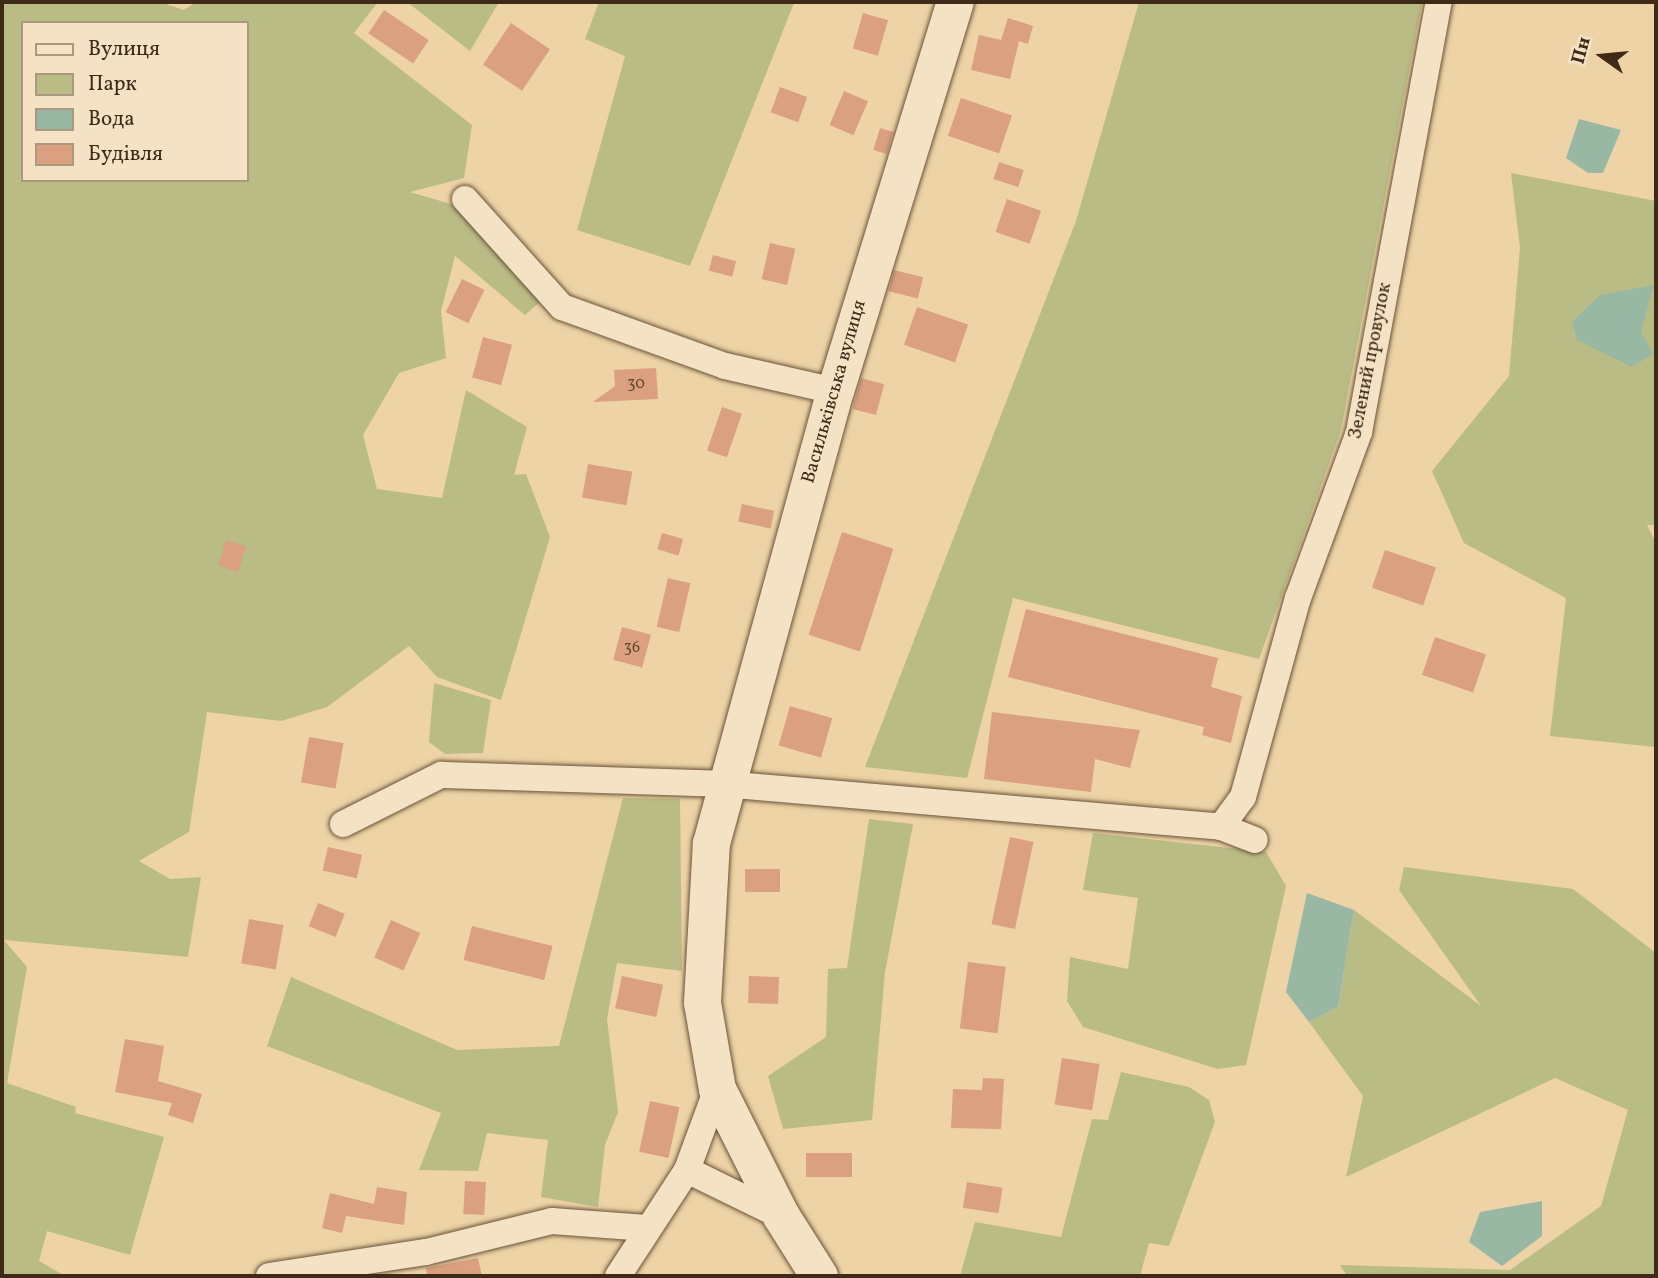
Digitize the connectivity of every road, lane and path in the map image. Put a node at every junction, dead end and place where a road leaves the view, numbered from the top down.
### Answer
1 (955, 2) edge
2 (1439, 2) edge
3 (465, 199) dead end
4 (835, 391) junction
5 (723, 784) junction
6 (343, 824) dead end
7 (1221, 827) junction
8 (1255, 840) dead end
9 (717, 1089) junction
10 (687, 1170) junction
11 (781, 1216) junction
12 (647, 1228) junction
13 (269, 1276) edge
14 (618, 1276) edge
15 (819, 1276) edge

1 - 4 street, Васильківська вулиця
2 - 7 street, Зелений провулок
3 - 4 street
4 - 5 street, Васильківська вулиця
5 - 6 street
5 - 7 street
5 - 9 street, Васильківська вулиця
7 - 8 street
9 - 10 street
9 - 11 street, Васильківська вулиця
10 - 11 street
10 - 12 street
11 - 15 street, Васильківська вулиця
12 - 13 street
12 - 14 street

